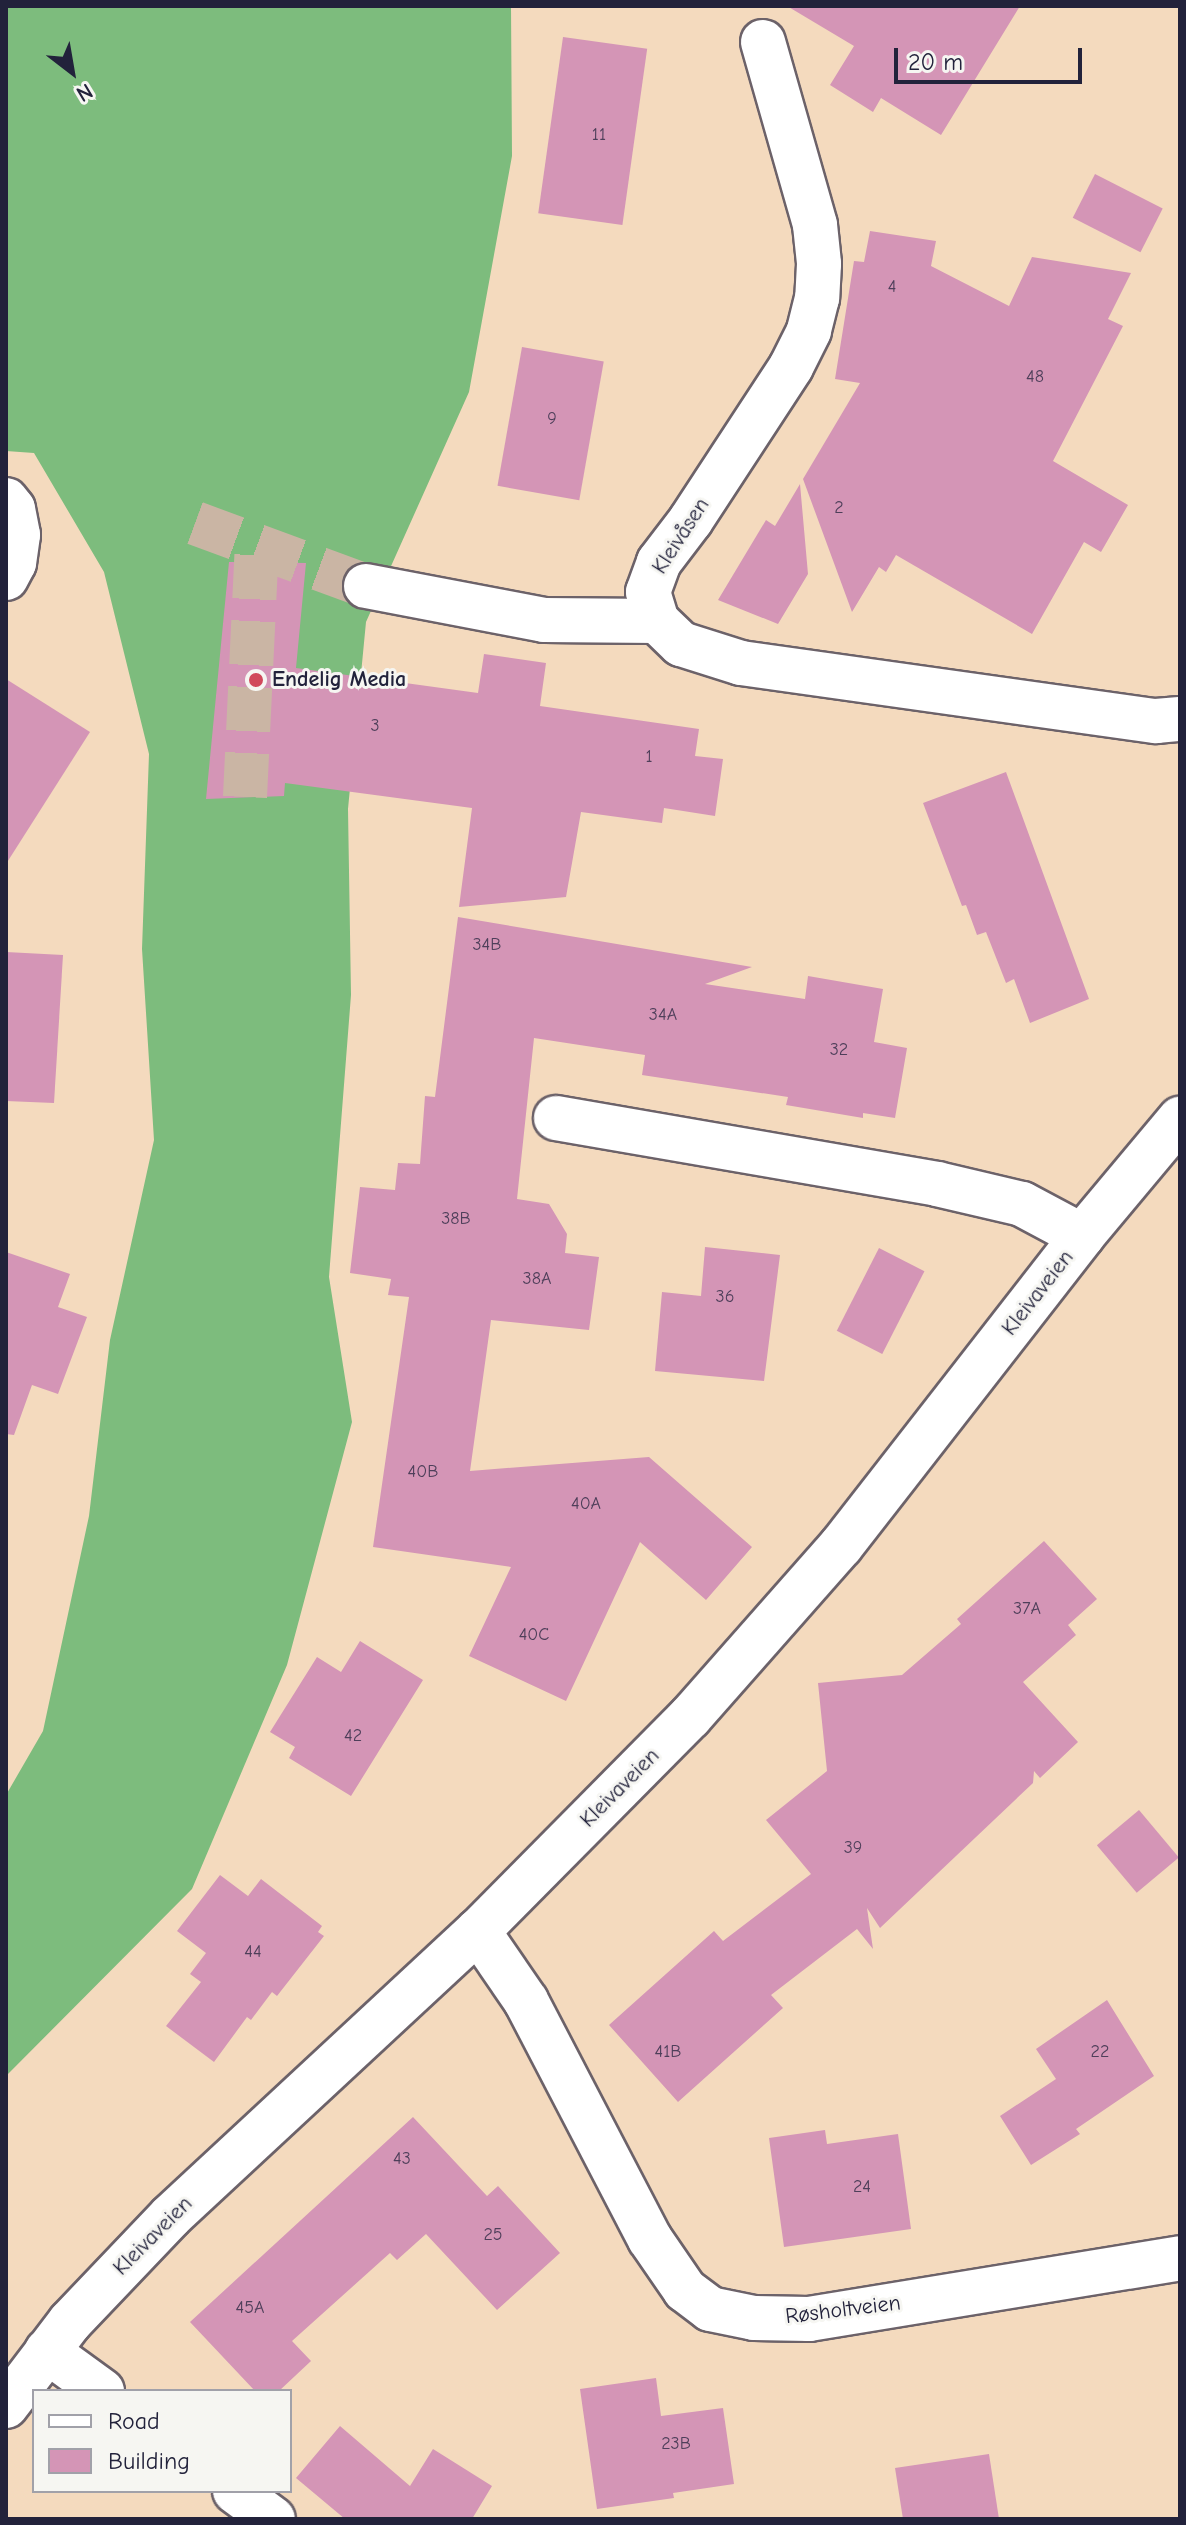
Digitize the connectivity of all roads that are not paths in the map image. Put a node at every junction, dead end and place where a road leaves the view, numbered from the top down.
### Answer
1 (763, 42) dead end
2 (6, 500) edge
3 (6, 578) edge
4 (366, 586) tunnel mouth
5 (657, 621) junction
6 (1180, 719) edge
7 (556, 1118) dead end
8 (1180, 1119) edge
9 (1082, 1236) junction
10 (478, 1931) junction
11 (1180, 2258) edge
12 (47, 2351) junction
13 (99, 2389) edge
14 (6, 2406) edge
15 (238, 2493) edge
16 (273, 2519) edge

1 - 5 street, Kleivåsen
2 - 3 street
4 - 5 street
5 - 6 street
7 - 9 street
8 - 9 street, Kleivaveien
9 - 10 street, Kleivaveien
10 - 11 street, Røsholtveien
10 - 12 street, Kleivaveien
12 - 13 street
12 - 14 street, Kleivaveien
15 - 16 street

